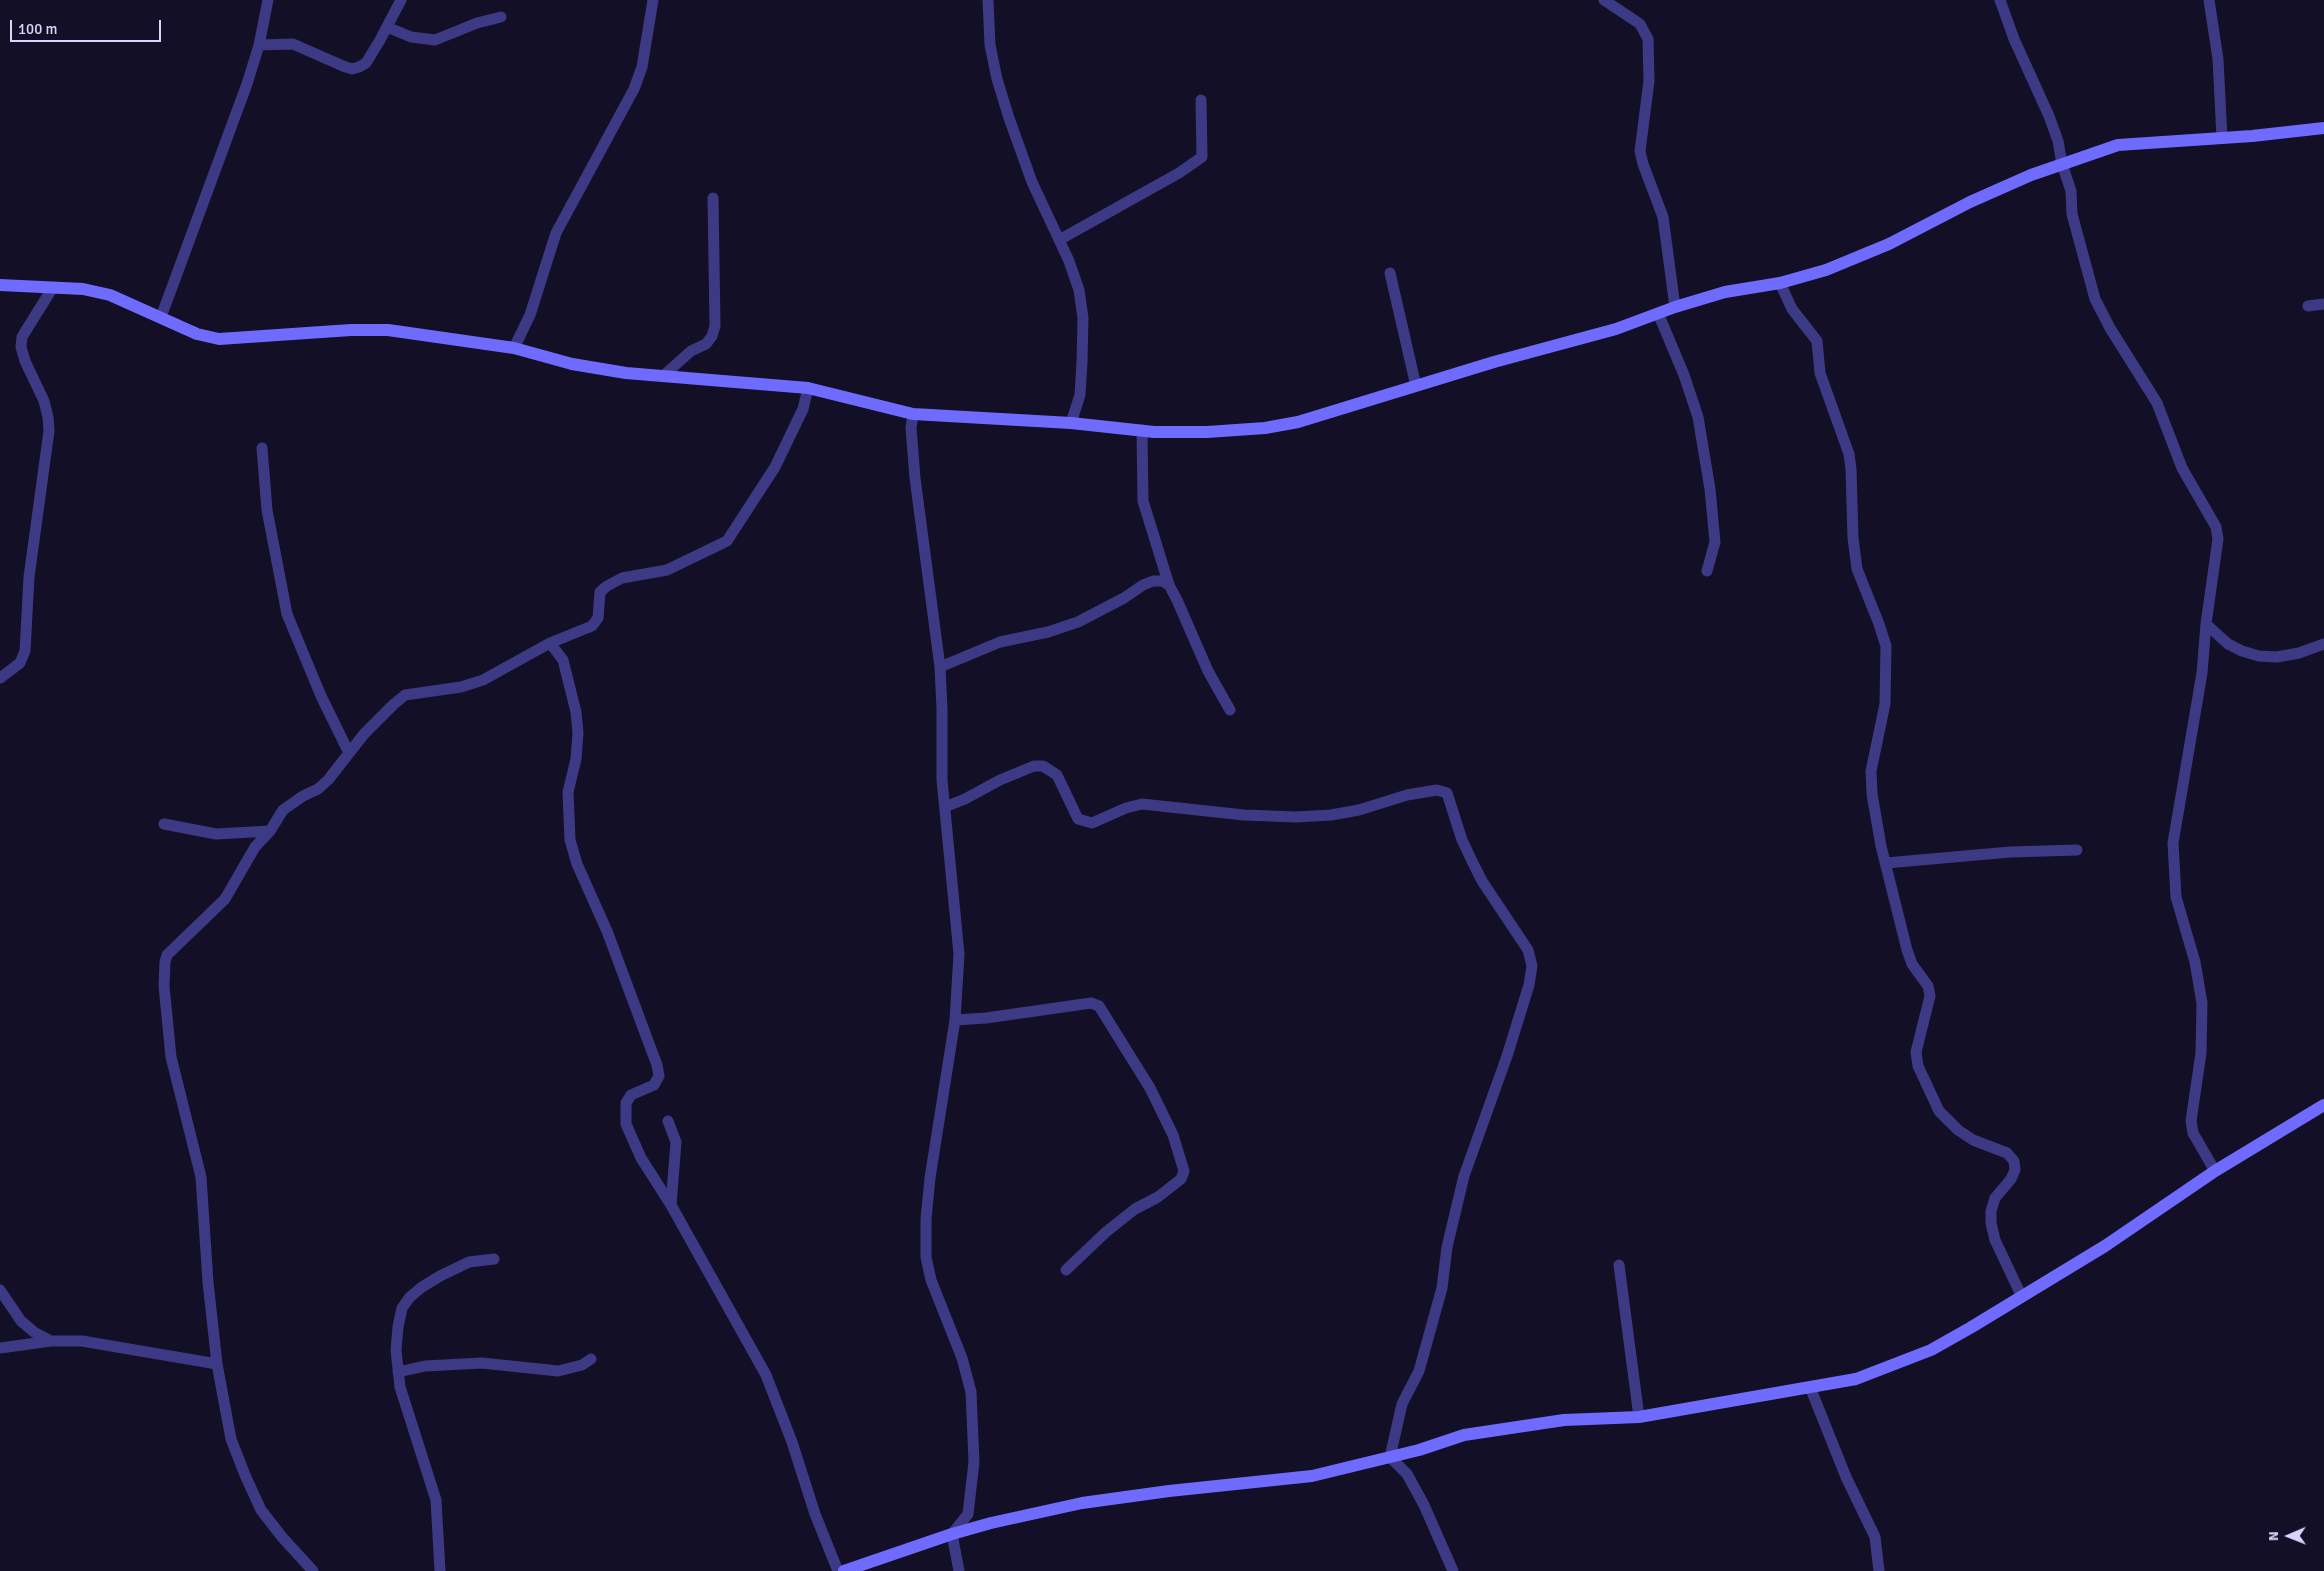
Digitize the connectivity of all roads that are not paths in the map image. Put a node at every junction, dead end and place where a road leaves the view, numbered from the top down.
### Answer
1 (268, 0) edge
2 (401, 0) edge
3 (653, 0) edge
4 (988, 0) edge
5 (1604, 0) edge
6 (2000, 0) edge
7 (2209, 0) edge
8 (502, 18) dead end
9 (388, 27) junction
10 (259, 45) junction
11 (1201, 100) dead end
12 (2324, 128) edge
13 (2222, 138) junction
14 (2062, 164) junction
15 (713, 198) dead end
16 (1059, 240) junction
17 (1390, 273) dead end
18 (1780, 283) junction
19 (0, 285) edge
20 (53, 287) junction
21 (2324, 304) edge
22 (2308, 306) dead end
23 (1675, 307) junction
24 (1658, 313) junction
25 (161, 317) junction
26 (514, 348) junction
27 (663, 376) junction
28 (1416, 386) junction
29 (808, 388) junction
30 (913, 414) junction
31 (1071, 423) junction
32 (1142, 430) junction
33 (262, 448) dead end
34 (1707, 570) dead end
35 (1169, 586) junction
36 (2206, 624) junction
37 (550, 643) junction
38 (2324, 644) edge
39 (940, 667) junction
40 (0, 678) edge
41 (1230, 710) dead end
42 (349, 753) junction
43 (945, 807) junction
44 (164, 824) dead end
45 (270, 831) junction
46 (2077, 850) dead end
47 (1886, 863) junction
48 (955, 1020) junction
49 (2324, 1105) edge
50 (668, 1121) dead end
51 (2215, 1171) junction
52 (671, 1205) junction
53 (494, 1259) dead end
54 (1620, 1265) dead end
55 (1066, 1270) dead end
56 (0, 1290) edge
57 (2022, 1298) junction
58 (51, 1341) junction
59 (0, 1348) edge
60 (592, 1359) dead end
61 (217, 1364) junction
62 (398, 1372) junction
63 (1810, 1387) junction
64 (1639, 1417) junction
65 (1390, 1457) junction
66 (952, 1534) junction
67 (313, 1571) edge
68 (440, 1571) edge
69 (838, 1571) edge
70 (844, 1571) edge
71 (960, 1571) edge
72 (1453, 1571) edge
73 (1879, 1571) edge

1 - 10 street
2 - 9 street
3 - 26 street
4 - 16 street
5 - 23 street
6 - 14 street
7 - 13 street
8 - 9 street
9 - 10 street
10 - 25 street
11 - 16 street
12 - 13 street
13 - 14 street
14 - 18 street
14 - 36 street
15 - 27 street
16 - 31 street
17 - 28 street
18 - 23 street
18 - 47 street
19 - 20 street
20 - 25 street
20 - 40 street
21 - 22 street
23 - 24 street
24 - 28 street
24 - 34 street
25 - 26 street
26 - 27 street
27 - 29 street
28 - 32 street
29 - 30 street
29 - 37 street
30 - 31 street
30 - 39 street
31 - 32 street
32 - 35 street
33 - 42 street
35 - 39 street
35 - 41 street
36 - 38 street
36 - 51 street
37 - 42 street
37 - 52 street
39 - 43 street
42 - 45 street
43 - 48 street
43 - 65 street
44 - 45 street
45 - 61 street
46 - 47 street
47 - 57 street
48 - 55 street
48 - 66 street
49 - 51 street
50 - 52 street
51 - 57 street
52 - 69 street
53 - 62 street
54 - 64 street
56 - 58 street
57 - 63 street
58 - 59 street
58 - 61 street
60 - 62 street
61 - 67 street
62 - 68 street
63 - 64 street
63 - 73 street
64 - 65 street
65 - 66 street
65 - 72 street
66 - 70 street
66 - 71 street

